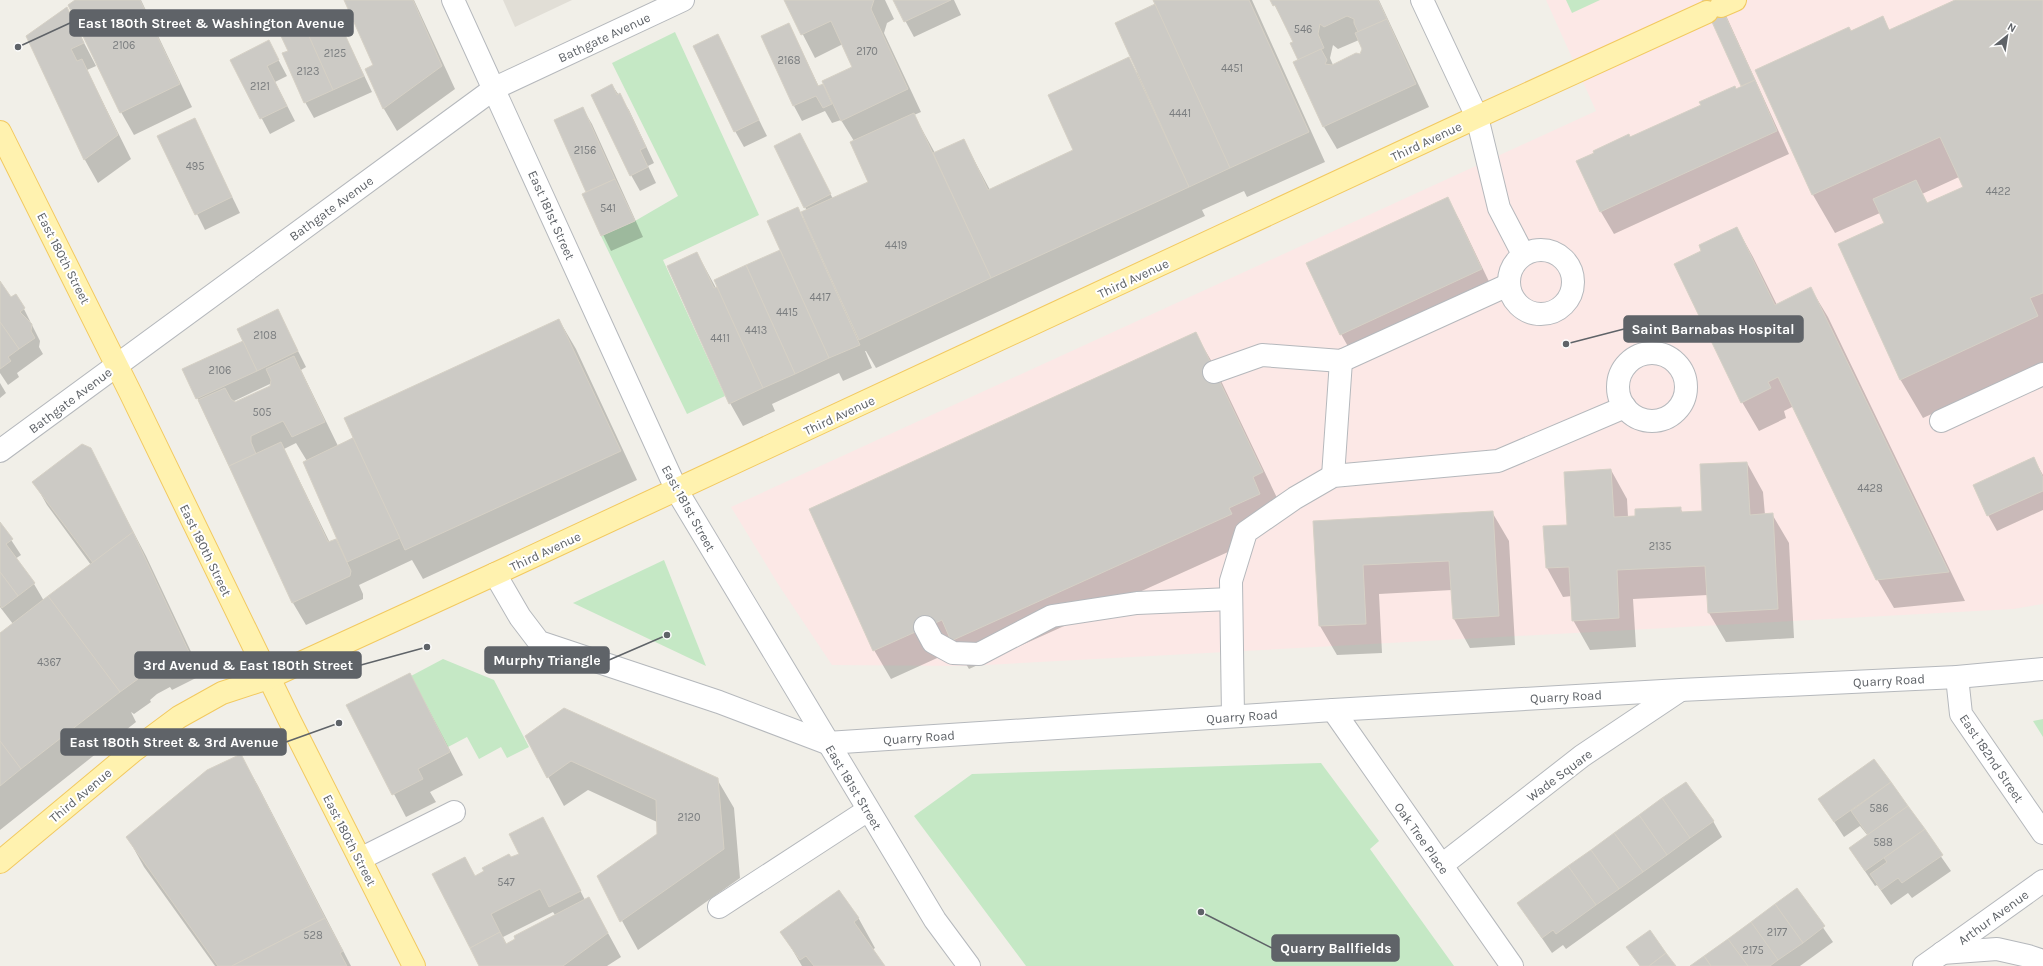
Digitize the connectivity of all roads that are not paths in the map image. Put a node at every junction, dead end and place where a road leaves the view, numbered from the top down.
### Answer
1 (454, 0) edge
2 (683, 0) edge
3 (1422, 0) edge
4 (1721, 6) edge
5 (495, 88) junction
6 (1477, 117) junction
7 (0, 132) edge
8 (1523, 254) junction
9 (1508, 285) junction
10 (1341, 361) junction
11 (117, 365) junction
12 (1214, 372) dead end
13 (2043, 374) edge
14 (1625, 407) dead end
15 (1941, 421) dead end
16 (0, 451) edge
17 (1333, 476) junction
18 (677, 491) junction
19 (495, 574) junction
20 (1231, 599) junction
21 (925, 627) dead end
22 (2043, 669) edge
23 (1957, 677) junction
24 (268, 678) junction
25 (1680, 690) junction
26 (1333, 710) junction
27 (1233, 716) junction
28 (827, 744) junction
29 (868, 810) junction
30 (454, 812) dead end
31 (2043, 833) edge
32 (360, 859) junction
33 (0, 862) edge
34 (1442, 865) junction
35 (2043, 881) edge
36 (719, 907) dead end
37 (1942, 953) junction
38 (2043, 961) edge
39 (414, 966) edge
40 (969, 966) edge
41 (1512, 966) edge
42 (1924, 966) edge

1 - 5 street, East 181st Street
2 - 5 street, Bathgate Avenue
3 - 6 street
4 - 6 main road, Third Avenue
5 - 11 street, Bathgate Avenue
5 - 18 street, East 181st Street
6 - 8 street
6 - 18 main road, Third Avenue
7 - 11 main road, East 180th Street
8 - 9 street
8 - 9 street
9 - 10 street
10 - 12 street
10 - 17 street
11 - 16 street, Bathgate Avenue
11 - 24 main road, East 180th Street
13 - 15 street
14 - 17 street
17 - 20 street
18 - 19 main road, Third Avenue
18 - 28 street, East 181st Street
19 - 24 main road, Third Avenue
19 - 28 street, Quarry Road
20 - 21 street
20 - 27 street
22 - 23 street, Quarry Road
23 - 25 street, Quarry Road
23 - 31 street, East 182nd Street
24 - 32 main road, East 180th Street
24 - 33 main road, Third Avenue
25 - 26 street, Quarry Road
25 - 34 street, Wade Square
26 - 27 street, Quarry Road
26 - 34 street, Oak Tree Place
27 - 28 street, Quarry Road
28 - 29 street, East 181st Street
29 - 36 street
29 - 40 street, East 181st Street
30 - 32 street
32 - 39 main road, East 180th Street
34 - 41 street, Oak Tree Place
35 - 37 street, Arthur Avenue
37 - 38 street, Arthur Avenue
37 - 42 street, Arthur Avenue

